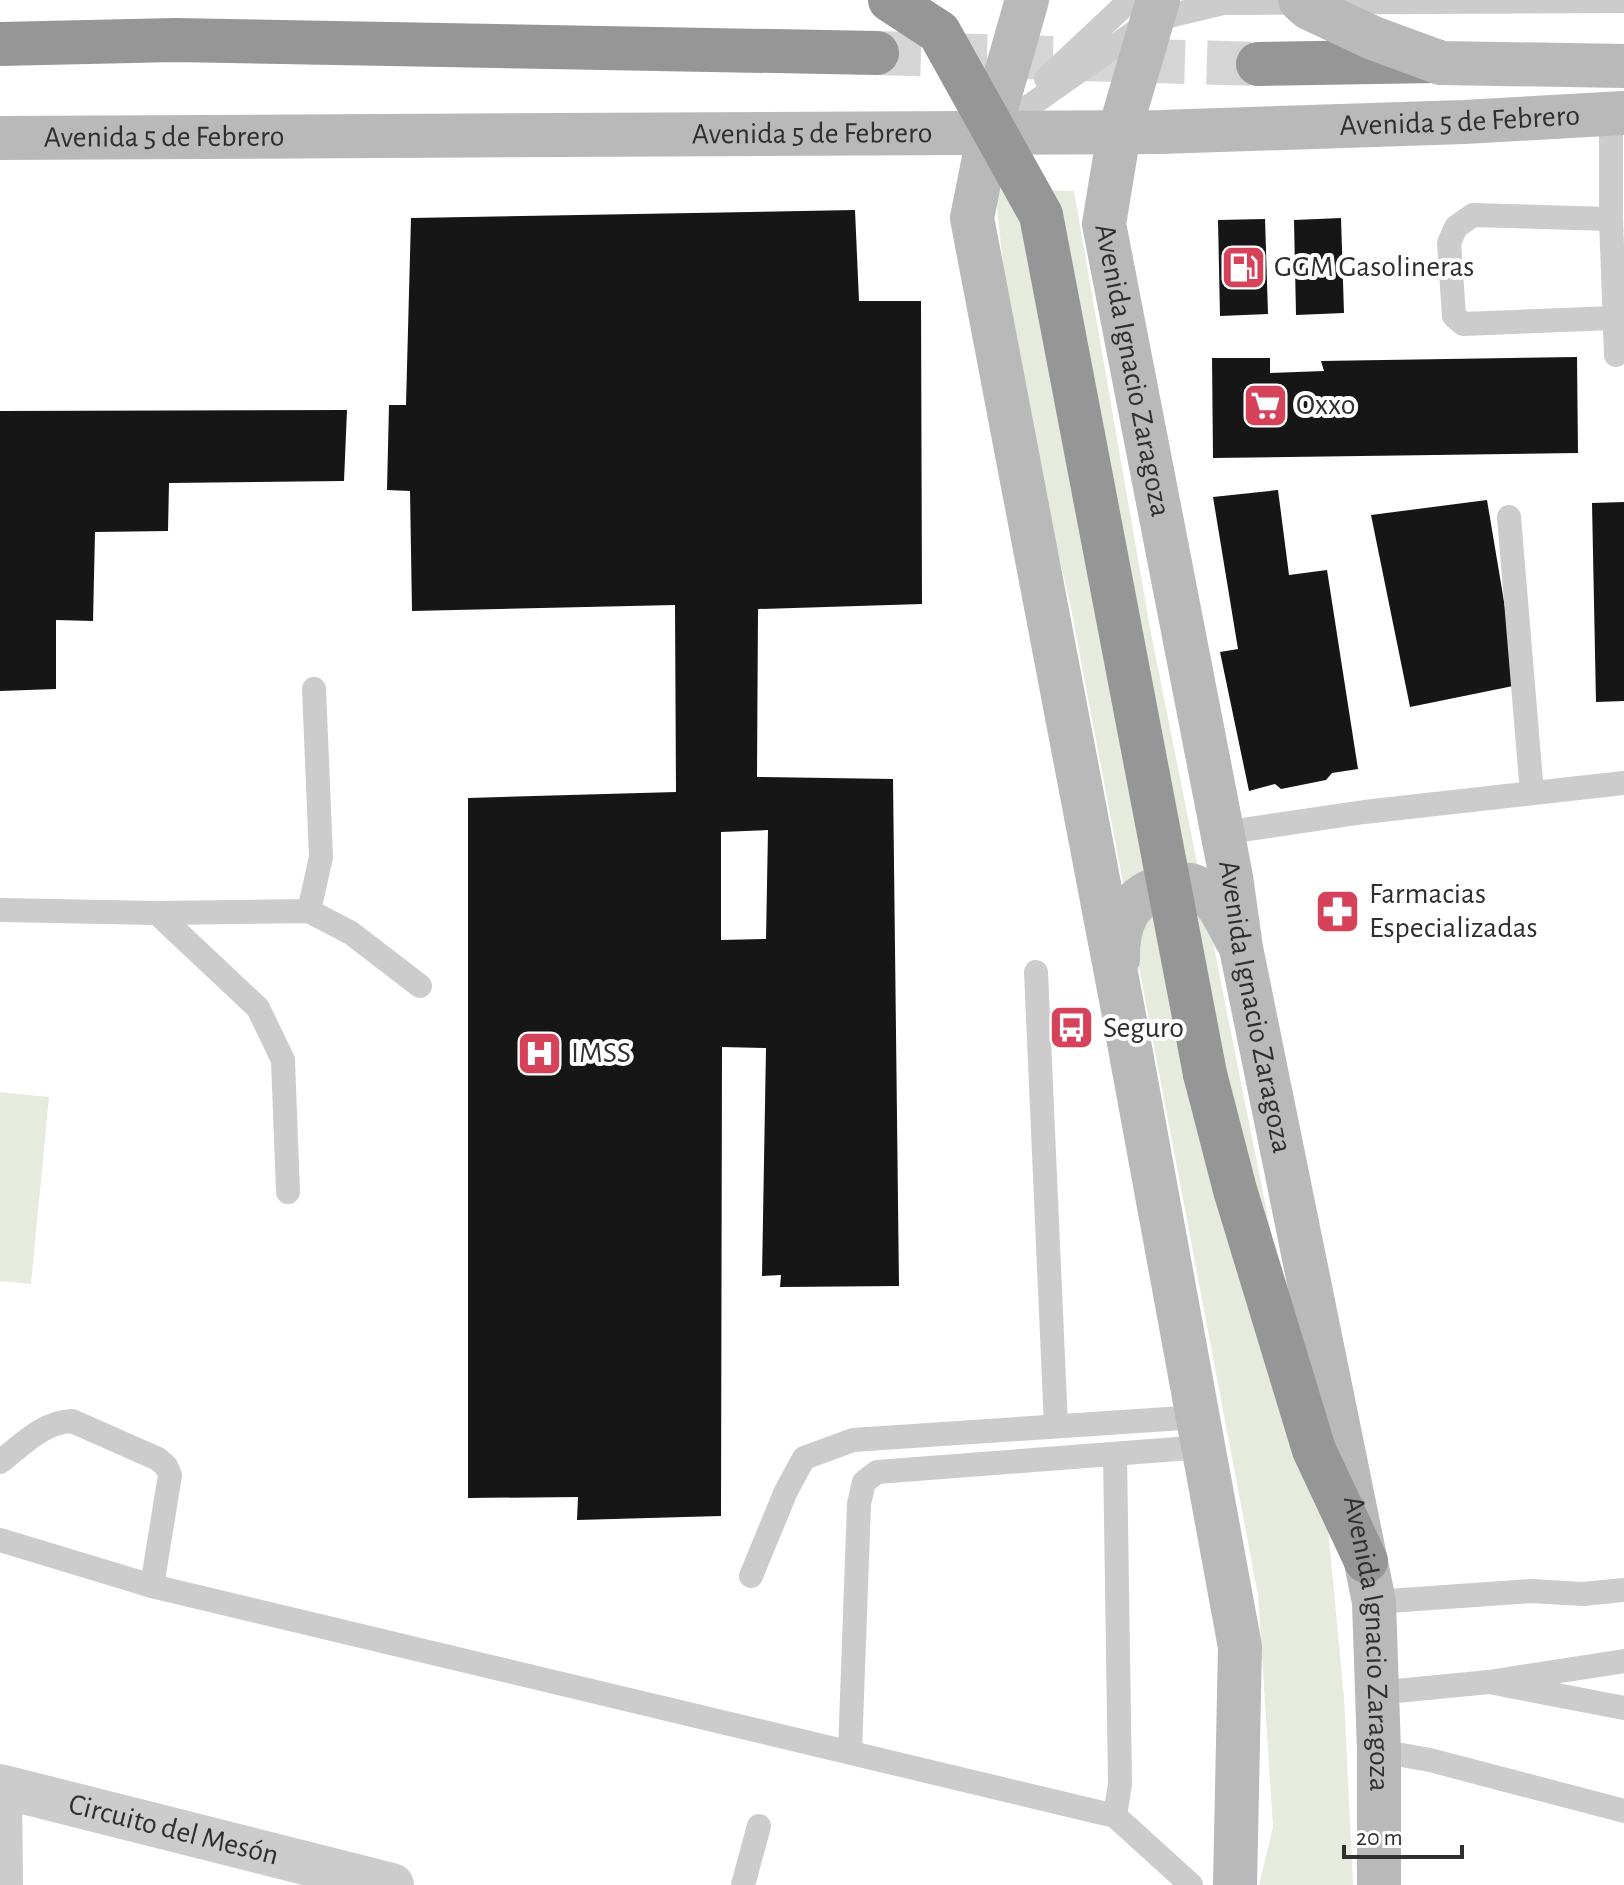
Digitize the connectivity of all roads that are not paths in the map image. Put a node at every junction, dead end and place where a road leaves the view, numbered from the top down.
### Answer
1 (890, 0) edge
2 (1027, 0) edge
3 (1300, 0) edge
4 (1624, 1) edge
5 (1146, 7) edge
6 (0, 44) edge
7 (877, 53) tunnel mouth
8 (1624, 59) edge
9 (1258, 64) tunnel mouth
10 (1624, 66) edge
11 (1618, 129) edge
12 (989, 133) junction
13 (1119, 133) junction
14 (0, 138) edge
15 (1611, 219) junction
16 (1613, 318) junction
17 (1616, 355) dead end
18 (1509, 517) dead end
19 (314, 689) dead end
20 (1624, 783) edge
21 (1532, 793) junction
22 (1222, 833) junction
23 (0, 910) edge
24 (309, 911) junction
25 (157, 913) junction
26 (1241, 948) junction
27 (1036, 972) dead end
28 (420, 986) dead end
29 (1123, 1010) junction
30 (288, 1192) dead end
31 (1056, 1426) junction
32 (1200, 1432) junction
33 (1115, 1454) junction
34 (0, 1462) edge
35 (0, 1540) edge
36 (751, 1576) dead end
37 (1370, 1582) junction
38 (152, 1586) junction
39 (1624, 1590) edge
40 (1624, 1661) edge
41 (1489, 1682) junction
42 (1376, 1693) junction
43 (1624, 1708) edge
44 (1379, 1751) junction
45 (850, 1752) junction
46 (0, 1786) edge
47 (1624, 1811) edge
48 (1115, 1816) junction
49 (759, 1826) dead end
50 (1, 1885) edge
51 (390, 1885) edge
52 (743, 1885) edge
53 (1191, 1885) edge
54 (1235, 1885) edge
55 (1379, 1885) edge

1 - 37 highway, bridge
2 - 12 main road
3 - 10 main road, bridge
4 - 5 lane
5 - 12 lane
5 - 13 main road, Avenida Ignacio Zaragoza
6 - 7 highway
8 - 9 highway, Avenida 5 de Febrero
11 - 13 main road, Avenida 5 de Febrero
11 - 15 lane
12 - 13 main road, Avenida 5 de Febrero
12 - 14 main road, Avenida 5 de Febrero
12 - 29 main road
13 - 22 main road, Avenida Ignacio Zaragoza
15 - 16 lane
15 - 16 lane
16 - 17 lane
18 - 21 lane
19 - 24 lane
20 - 21 lane
21 - 22 lane
22 - 26 main road, Avenida Ignacio Zaragoza
23 - 25 lane
24 - 25 lane
24 - 28 lane
25 - 30 lane
26 - 29 main road
26 - 37 main road, Avenida Ignacio Zaragoza
27 - 31 lane
29 - 32 main road
31 - 32 lane
31 - 36 lane
32 - 33 lane
32 - 54 main road
33 - 45 lane
33 - 48 lane
34 - 38 lane
35 - 38 lane
37 - 39 lane
37 - 42 main road, Avenida Ignacio Zaragoza
38 - 45 lane
40 - 41 lane
41 - 42 lane
41 - 43 lane
42 - 44 main road, Avenida Ignacio Zaragoza
44 - 47 lane
44 - 55 main road, Avenida Ignacio Zaragoza
45 - 48 lane
46 - 50 street
46 - 51 street, Circuito del Mesón
48 - 53 lane
49 - 52 lane

